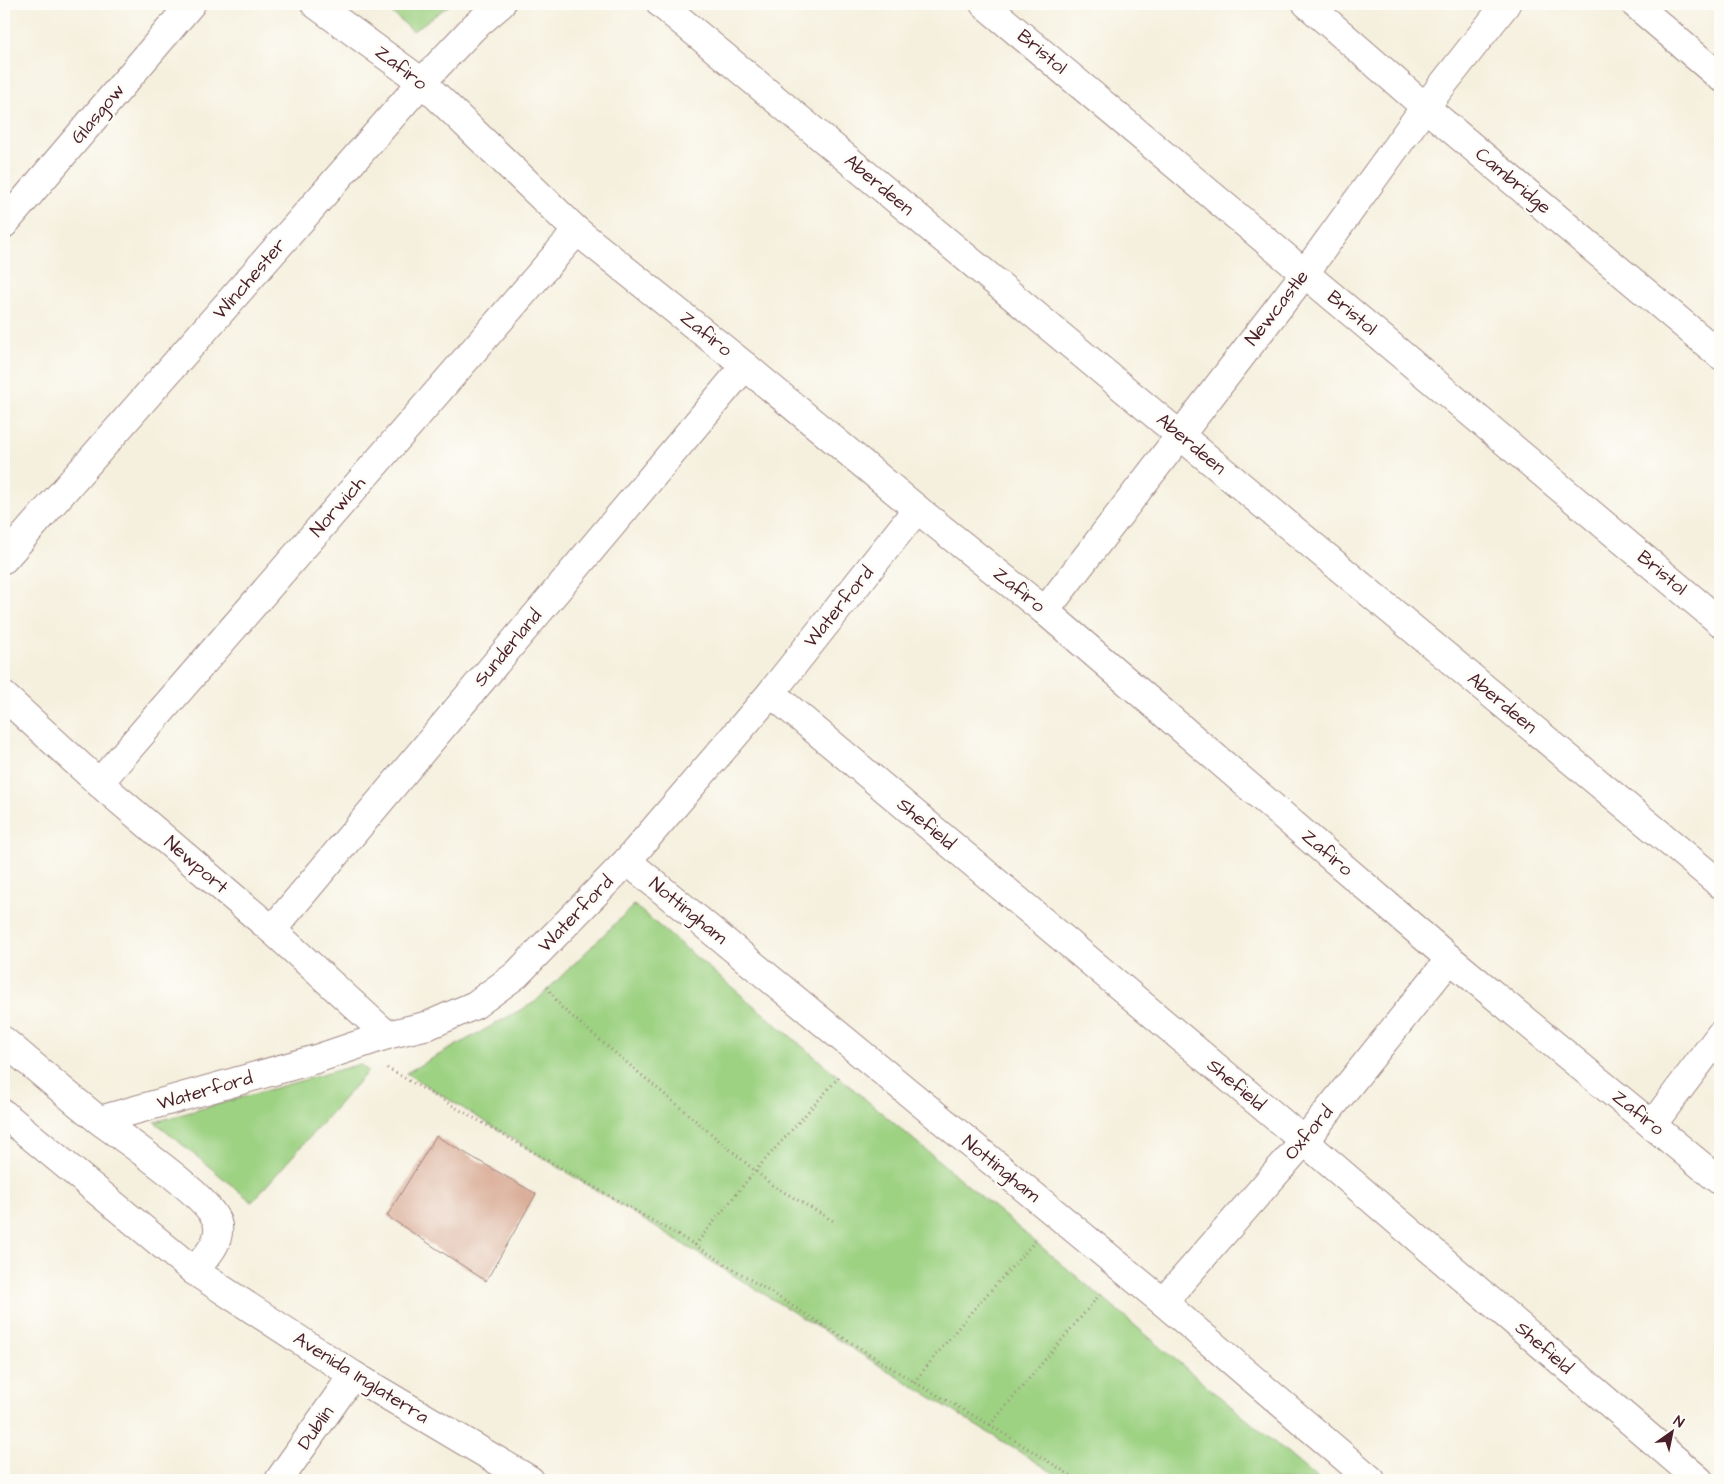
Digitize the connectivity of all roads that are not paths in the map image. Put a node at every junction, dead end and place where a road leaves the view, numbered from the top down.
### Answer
1 (191, 4) edge
2 (315, 4) edge
3 (500, 4) edge
4 (661, 4) edge
5 (984, 4) edge
6 (1307, 4) edge
7 (1506, 4) edge
8 (1635, 4) edge
9 (1720, 76) edge
10 (422, 82) junction
11 (1425, 107) junction
12 (4, 224) edge
13 (577, 231) junction
14 (1305, 273) junction
15 (1720, 355) edge
16 (745, 366) junction
17 (1179, 435) junction
18 (917, 509) junction
19 (4, 559) edge
20 (1045, 611) junction
21 (1720, 622) edge
22 (771, 692) junction
23 (4, 696) edge
24 (99, 782) junction
25 (627, 861) junction
26 (1720, 884) edge
27 (272, 930) junction
28 (1450, 959) junction
29 (387, 1035) junction
30 (1720, 1035) edge
31 (4, 1041) edge
32 (4, 1114) edge
33 (100, 1120) junction
34 (1652, 1124) junction
35 (1304, 1141) junction
36 (1720, 1181) edge
37 (194, 1271) junction
38 (1163, 1302) junction
39 (353, 1375) junction
40 (279, 1480) edge
41 (530, 1480) edge
42 (1371, 1480) edge
43 (1698, 1480) edge

1 - 12 street, Glasgow
2 - 10 street, Zafiro
3 - 10 street, Winchester
4 - 17 street, Aberdeen
5 - 14 street, Bristol
6 - 11 street, Cambridge
7 - 11 street, Newcastle
8 - 9 street
10 - 13 street, Zafiro
10 - 19 street, Winchester
11 - 14 street, Newcastle
11 - 15 street, Cambridge
13 - 16 street, Zafiro
13 - 24 street, Norwich
14 - 17 street, Newcastle
14 - 21 street, Bristol
16 - 18 street, Zafiro
16 - 27 street, Sunderland
17 - 20 street, Newcastle
17 - 26 street, Aberdeen
18 - 20 street, Zafiro
18 - 22 street, Waterford
20 - 28 street, Zafiro
22 - 25 street, Waterford
22 - 35 street, Shefield
23 - 24 street, Newport
24 - 27 street, Newport
25 - 29 street, Waterford
25 - 38 street, Nottingham
27 - 29 street, Newport
28 - 34 street, Zafiro
28 - 35 street, Oxford
29 - 33 street, Waterford
30 - 34 street
31 - 33 street
32 - 37 street, Avenida Inglaterra
33 - 37 street
34 - 36 street, Zafiro
35 - 38 street, Oxford
35 - 43 street, Shefield
37 - 39 street, Avenida Inglaterra
38 - 42 street, Nottingham
39 - 40 street, Dublín
39 - 41 street, Avenida Inglaterra

